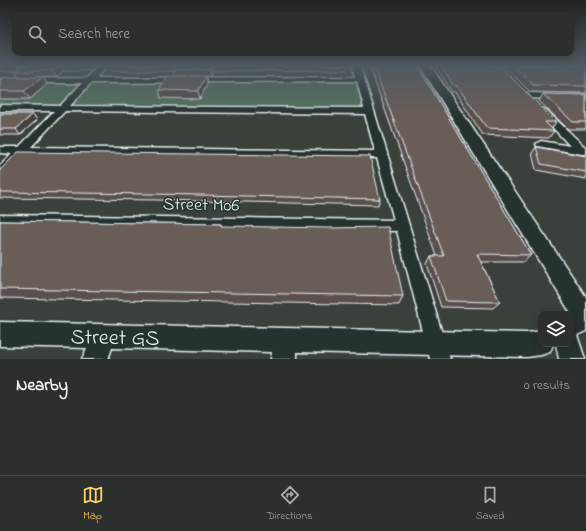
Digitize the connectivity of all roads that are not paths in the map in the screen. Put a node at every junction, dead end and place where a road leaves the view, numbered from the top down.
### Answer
1 (88, 82) edge
2 (361, 82) edge
3 (436, 82) edge
4 (586, 97) edge
5 (0, 108) edge
6 (62, 108) junction
7 (369, 111) junction
8 (571, 140) junction
9 (586, 140) edge
10 (541, 144) dead end
11 (0, 150) edge
12 (22, 150) junction
13 (584, 152) edge
14 (382, 155) junction
15 (0, 172) edge
16 (0, 220) edge
17 (402, 226) junction
18 (586, 318) edge
19 (574, 324) edge
20 (0, 334) edge
21 (104, 336) junction
22 (538, 343) edge
23 (569, 347) edge
24 (284, 349) edge
25 (437, 351) edge
26 (95, 359) edge
27 (572, 359) edge

1 - 6 street
2 - 7 street
3 - 18 street
4 - 8 street
5 - 6 street
6 - 7 street
6 - 12 street
7 - 14 street
8 - 9 street
8 - 13 street
10 - 13 street
11 - 12 street
12 - 14 street
12 - 15 street
14 - 17 street
16 - 17 street, Street M06
17 - 25 street
18 - 19 street
20 - 21 street, Street GS
21 - 24 street, Street GS
21 - 26 street
22 - 25 street, Street GS
23 - 27 street
24 - 25 street, Street GS

